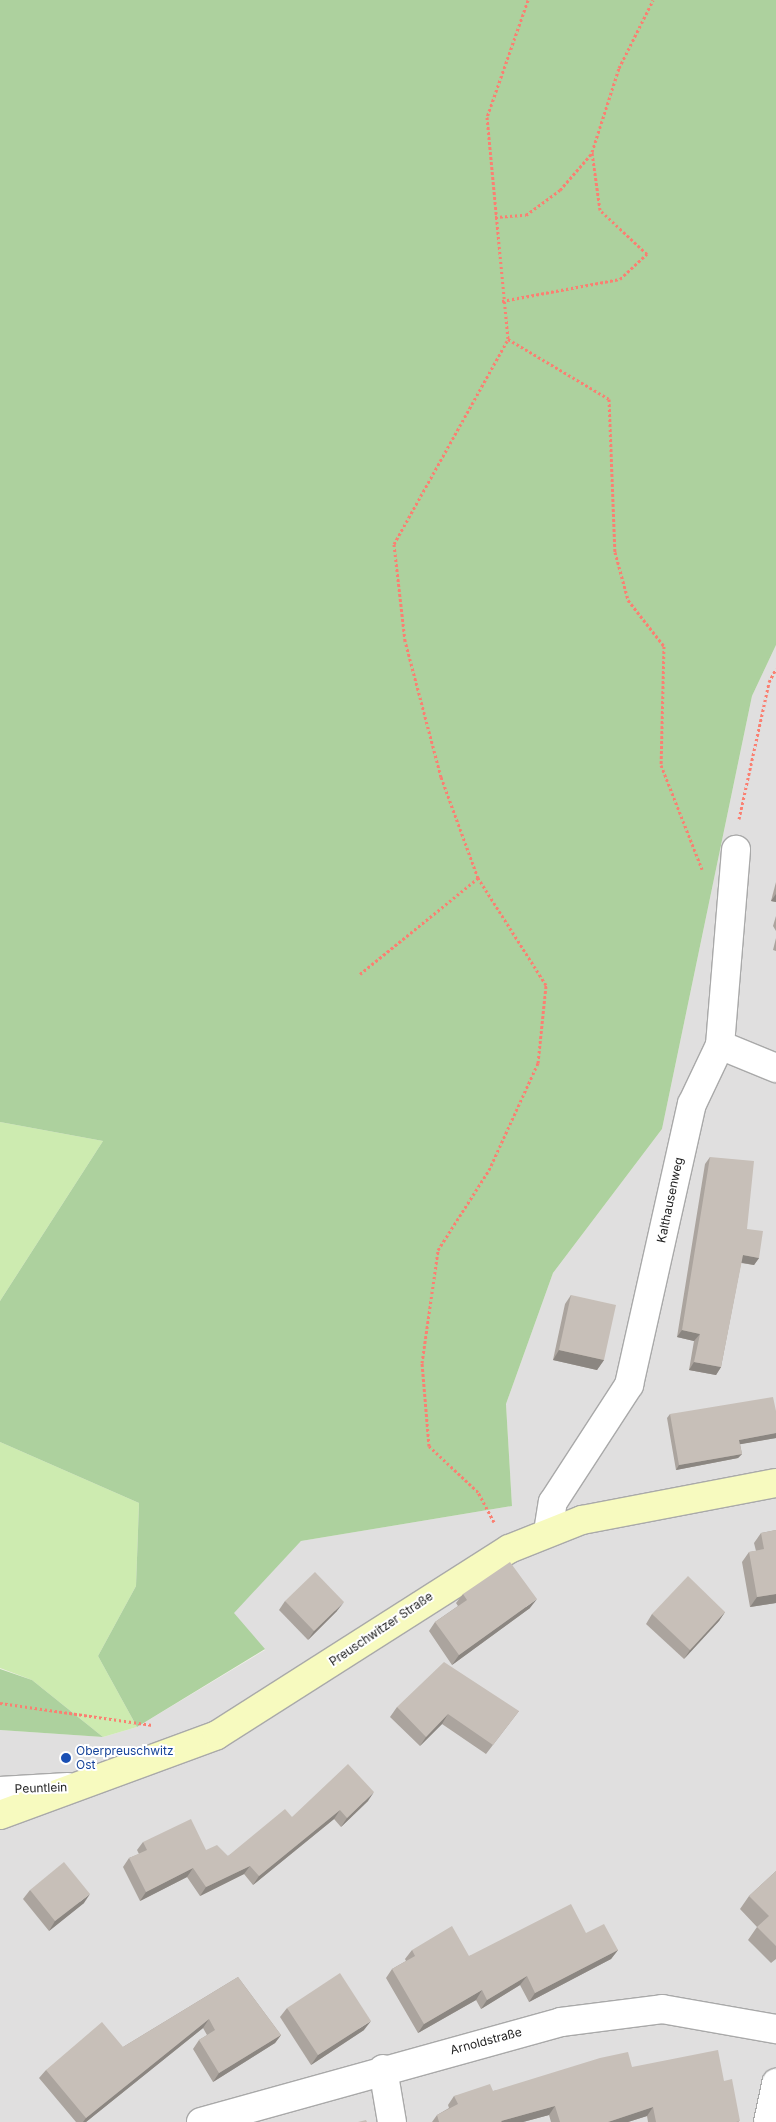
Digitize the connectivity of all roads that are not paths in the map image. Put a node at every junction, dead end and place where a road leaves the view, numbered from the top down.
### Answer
1 (736, 850) road end
2 (720, 1044) junction
3 (776, 1068) edge
4 (776, 1483) edge
5 (548, 1532) junction
6 (82, 1787) junction
7 (0, 1790) edge
8 (0, 1816) edge
9 (776, 2029) edge
10 (383, 2069) junction
11 (776, 2083) edge
12 (201, 2122) edge
13 (392, 2122) edge
14 (768, 2122) edge

1 - 2 street, Kalthausenweg
2 - 3 street
2 - 5 street, Kalthausenweg
4 - 5 street, Preuschwitzer Straße
5 - 6 street, Preuschwitzer Straße
6 - 7 street, Peuntlein
6 - 8 street, Preuschwitzer Straße
9 - 10 street, Arnoldstraße
10 - 12 street, Arnoldstraße
10 - 13 street
11 - 14 street

